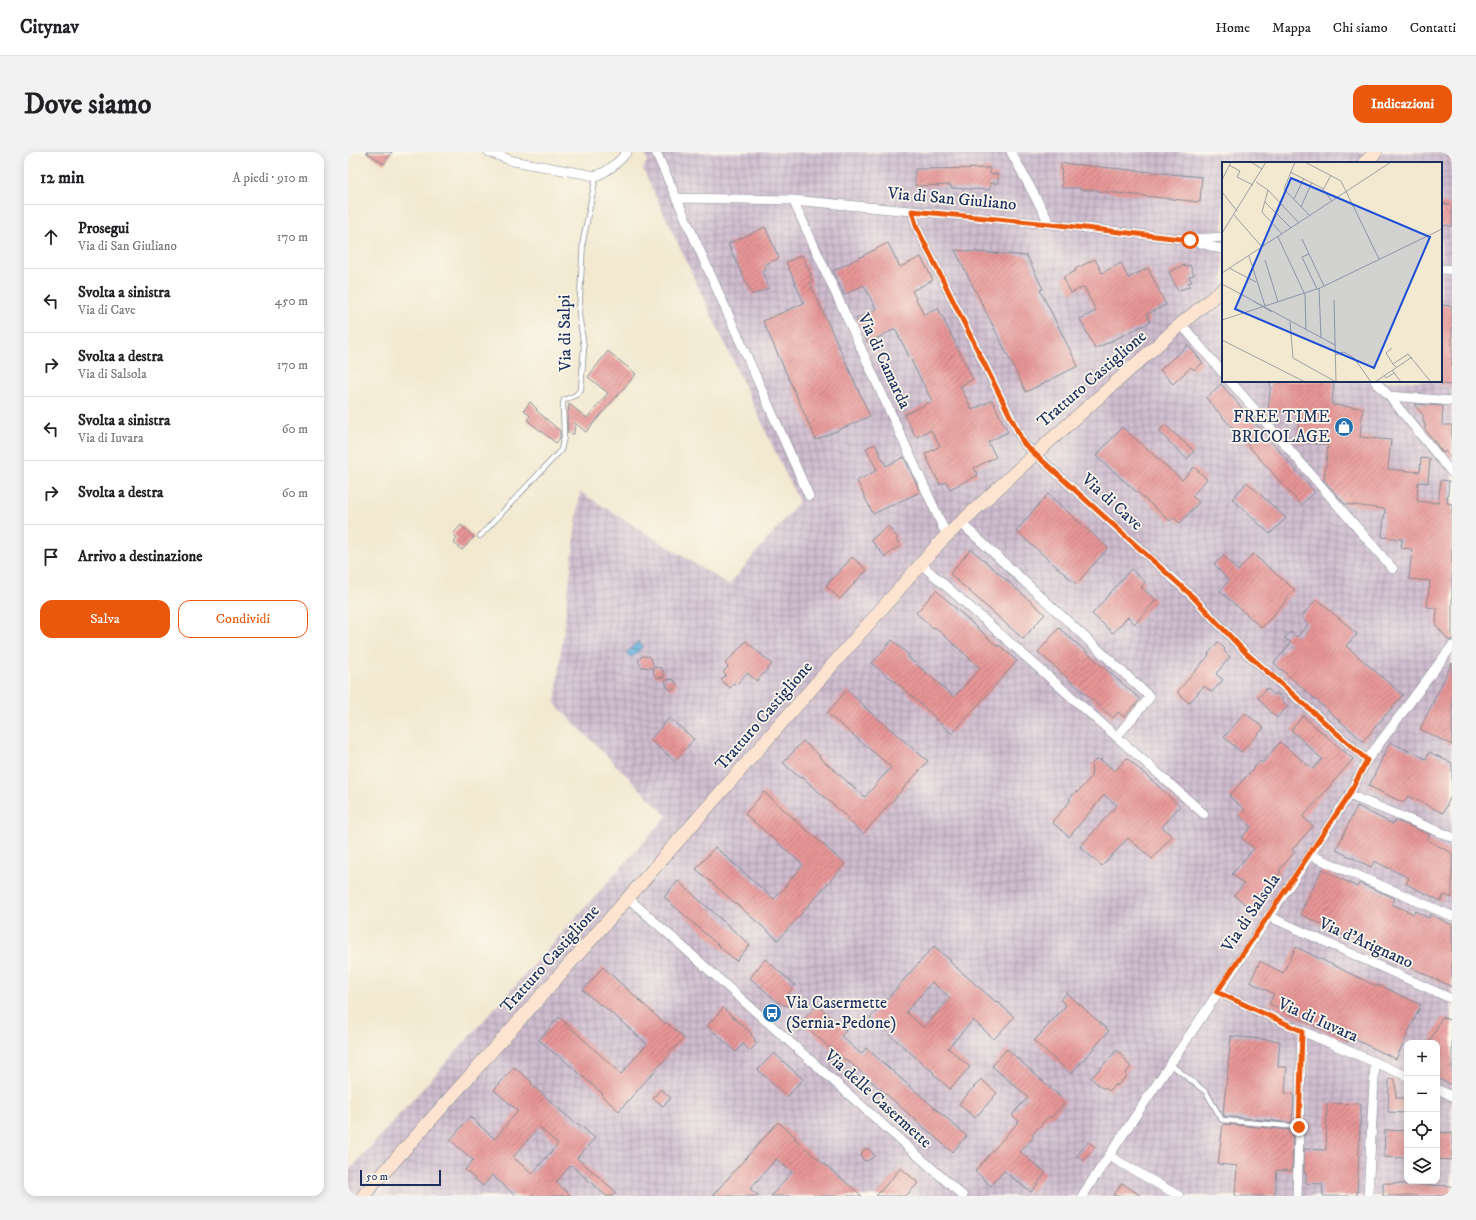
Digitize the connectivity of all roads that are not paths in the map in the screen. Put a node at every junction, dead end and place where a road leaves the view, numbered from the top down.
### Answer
1 (489, 152) edge
2 (627, 152) edge
3 (656, 152) edge
4 (1376, 152) edge
5 (1013, 153) edge
6 (1365, 162) edge
7 (596, 176) junction
8 (676, 198) junction
9 (793, 200) junction
10 (912, 211) junction
11 (1050, 224) junction
12 (1222, 237) edge
13 (1190, 240) junction
14 (1222, 249) edge
15 (1442, 269) edge
16 (1452, 270) edge
17 (1222, 290) edge
18 (1181, 324) junction
19 (1222, 372) edge
20 (1231, 382) edge
21 (1376, 382) edge
22 (1389, 396) junction
23 (1452, 401) edge
24 (1034, 454) junction
25 (1452, 473) edge
26 (809, 496) dead end
27 (961, 523) junction
28 (480, 536) dead end
29 (947, 536) junction
30 (921, 564) junction
31 (1393, 569) dead end
32 (1451, 649) edge
33 (1117, 736) junction
34 (1367, 760) junction
35 (1349, 795) junction
36 (1204, 814) dead end
37 (1452, 838) edge
38 (1310, 855) junction
39 (628, 898) junction
40 (1268, 916) junction
41 (1452, 916) edge
42 (1217, 992) junction
43 (1452, 998) edge
44 (1302, 1031) junction
45 (1375, 1062) junction
46 (1170, 1064) junction
47 (1404, 1075) edge
48 (1440, 1090) edge
49 (1452, 1096) edge
50 (1299, 1127) junction
51 (1109, 1156) junction
52 (363, 1196) edge
53 (963, 1196) edge
54 (1082, 1196) edge
55 (1179, 1196) edge
56 (1297, 1196) edge
57 (1368, 1196) edge

1 - 7 street
2 - 7 street
3 - 8 street
4 - 6 street
5 - 11 street
7 - 28 lane, Via di Salpi
8 - 9 street, Via di San Giuliano
8 - 26 street
9 - 10 street, Via di San Giuliano
9 - 29 street, Via di Camarda
10 - 11 street, Via di San Giuliano
10 - 24 street, Via di Cave
11 - 13 street, Via di San Giuliano
12 - 13 street
13 - 14 street, Via di San Giuliano
15 - 16 street
17 - 18 street, Tratturo Castiglione
18 - 19 street
18 - 24 street, Tratturo Castiglione
20 - 31 street
21 - 22 street
22 - 23 street
22 - 25 street
24 - 27 street, Tratturo Castiglione
24 - 34 street, Via di Cave
27 - 29 street, Tratturo Castiglione
27 - 33 street
29 - 30 street, Tratturo Castiglione
30 - 33 street
30 - 39 street, Tratturo Castiglione
32 - 34 street, Via di Salsola
33 - 36 street
34 - 35 street, Via di Salsola
35 - 37 street
35 - 38 street, Via di Salsola
38 - 40 street, Via di Salsola
38 - 41 street
39 - 52 street, Tratturo Castiglione
39 - 53 street, Via delle Casermette
40 - 42 street, Via di Salsola
40 - 43 street, Via d'Arignano
42 - 44 street, Via di Iuvara
42 - 46 street, Via di Salsola
44 - 45 street, Via di Iuvara
44 - 50 street
45 - 47 street, Via di Iuvara
45 - 57 street
46 - 50 lane
46 - 51 street, Via di Salsola
48 - 49 street
50 - 56 street
51 - 54 street, Via di Salsola
51 - 55 street

